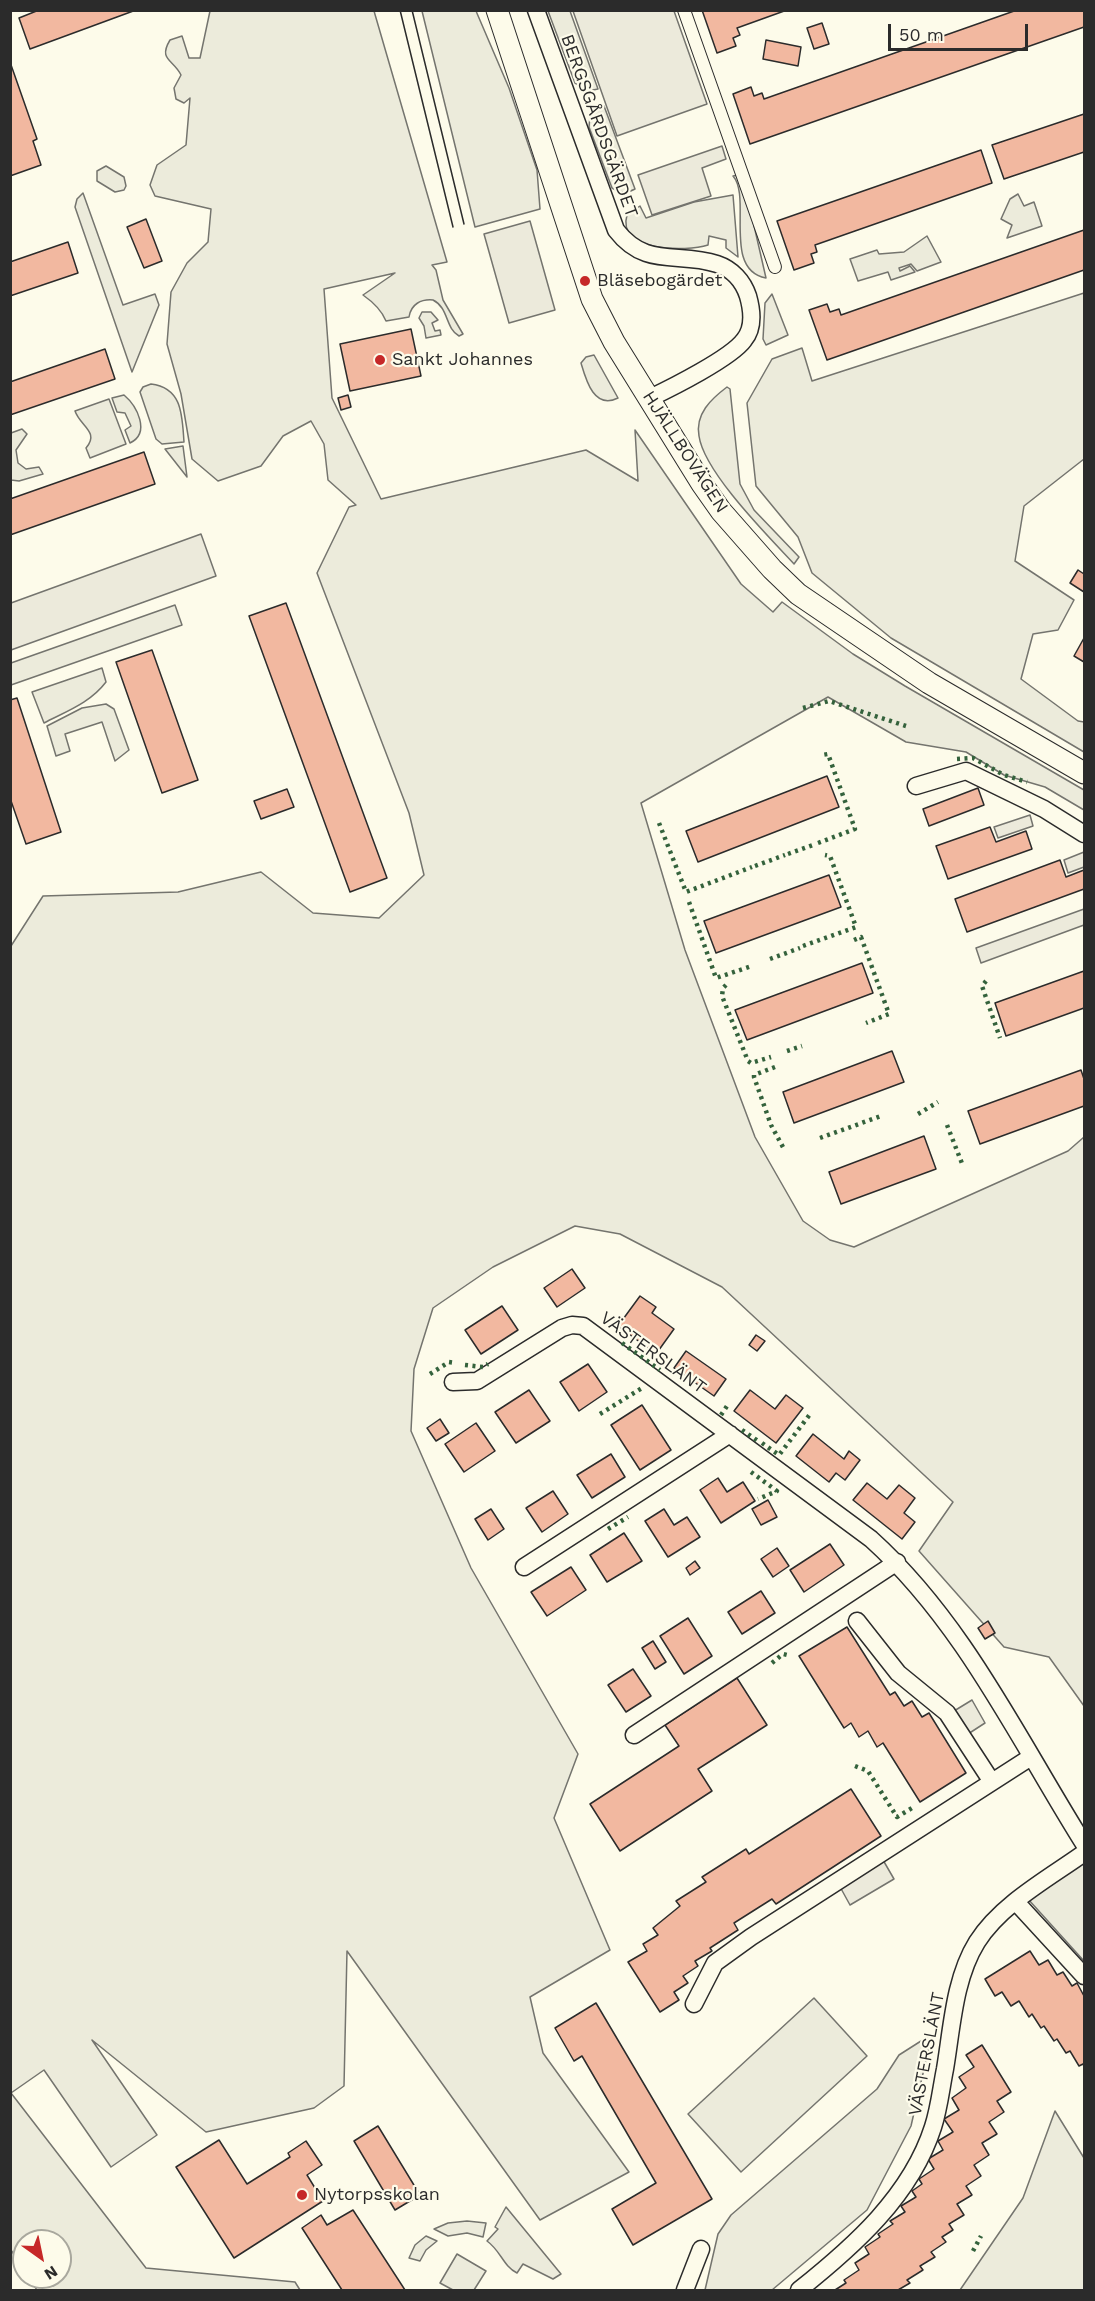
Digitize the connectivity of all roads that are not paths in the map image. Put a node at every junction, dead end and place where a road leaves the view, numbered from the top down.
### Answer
1 (497, 10) edge
2 (537, 10) edge
3 (684, 10) edge
4 (775, 267) dead end
5 (650, 398) junction
6 (1084, 773) edge
7 (916, 786) dead end
8 (1084, 834) edge
9 (453, 1382) dead end
10 (730, 1434) junction
11 (897, 1562) junction
12 (524, 1567) dead end
13 (857, 1621) dead end
14 (634, 1735) dead end
15 (1031, 1757) junction
16 (992, 1782) junction
17 (1084, 1844) edge
18 (1084, 1853) edge
19 (1016, 1902) junction
20 (1084, 1976) edge
21 (694, 2004) dead end
22 (700, 2248) dead end
23 (685, 2290) edge
24 (799, 2290) edge

1 - 5 street, HJÄLLBOVÄGEN
2 - 5 street, BERGSGÅRDSGÄRDET
3 - 4 street
5 - 6 street, HJÄLLBOVÄGEN
7 - 8 street
9 - 10 street, VÄSTERSLÄNT
10 - 11 street, VÄSTERSLÄNT
10 - 12 street
11 - 14 street
11 - 15 street, VÄSTERSLÄNT
13 - 16 street
15 - 16 street
15 - 17 street, VÄSTERSLÄNT
16 - 21 street
18 - 19 street, VÄSTERSLÄNT
19 - 20 street
19 - 24 street, VÄSTERSLÄNT
22 - 23 street

